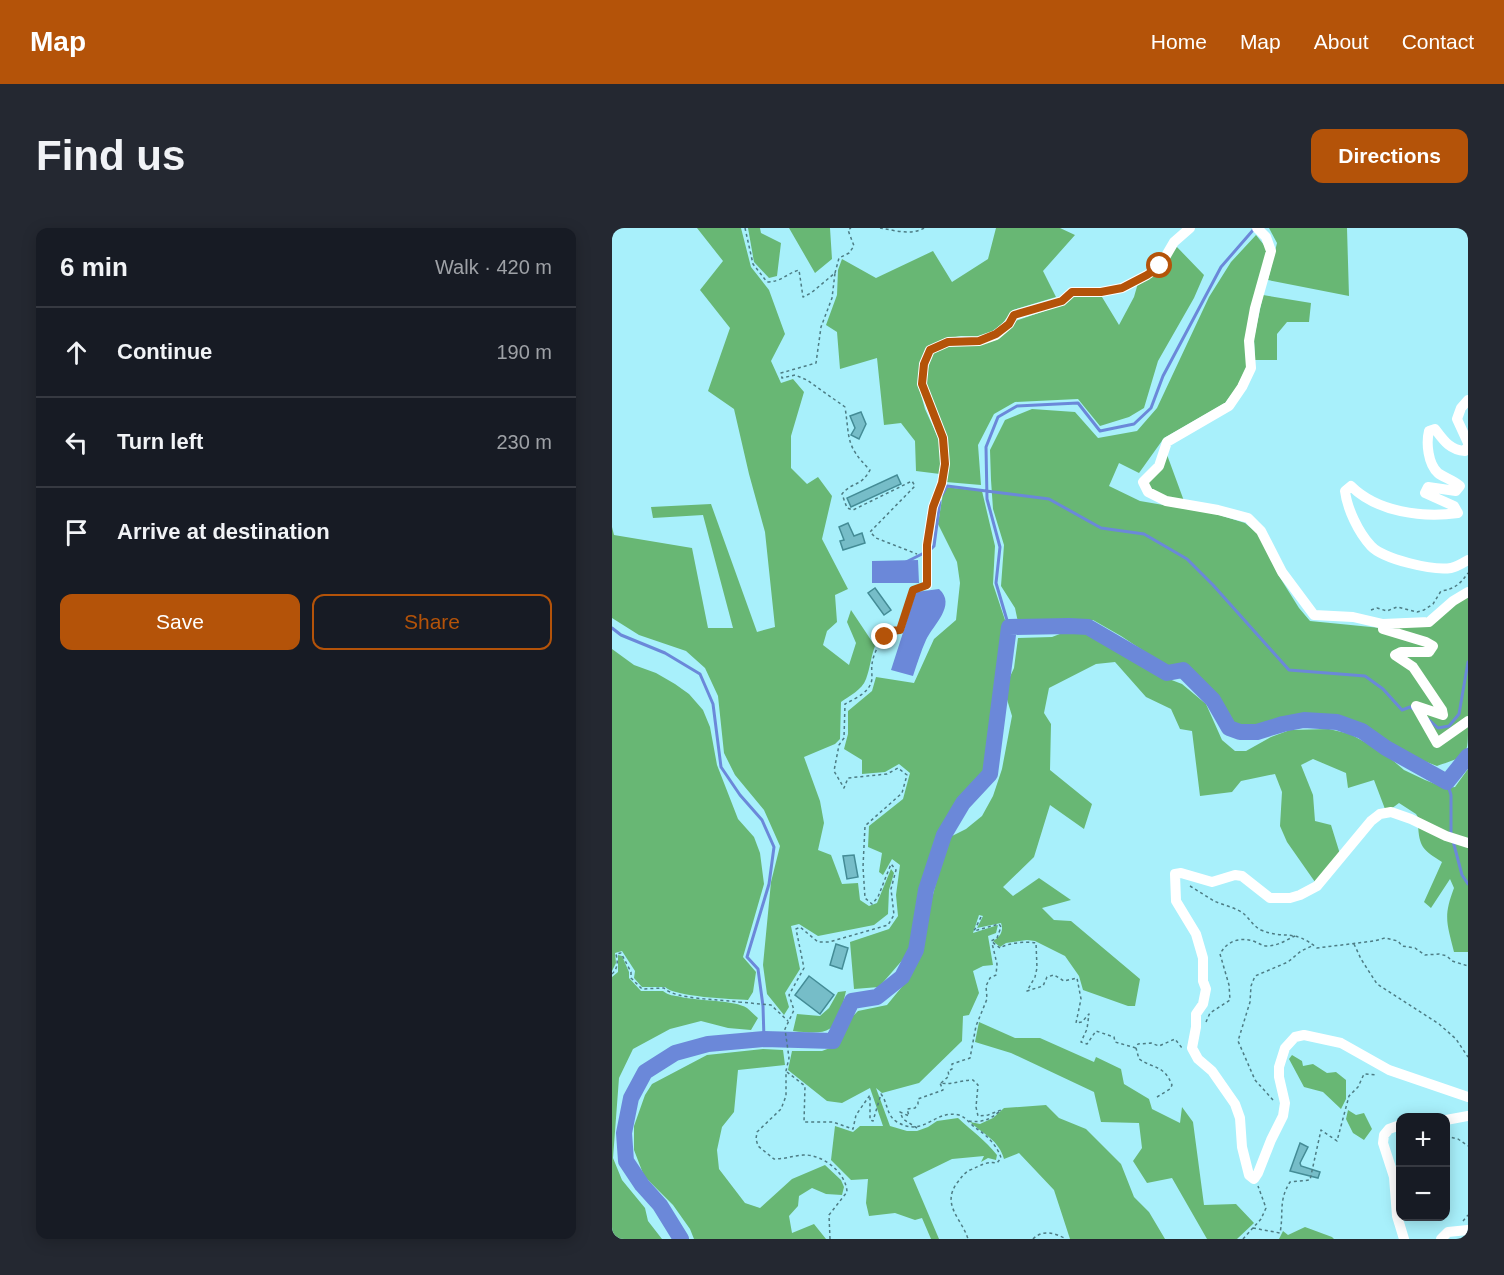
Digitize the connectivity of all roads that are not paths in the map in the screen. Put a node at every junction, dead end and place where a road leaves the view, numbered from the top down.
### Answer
1 (1190, 228) edge
2 (1257, 228) edge
3 (1468, 400) edge
4 (1468, 444) edge
5 (1468, 560) edge
6 (922, 586) road end
7 (1468, 592) edge
8 (1383, 624) junction
9 (1468, 721) edge
10 (1468, 843) edge
11 (1468, 1097) edge
12 (1468, 1116) edge
13 (1450, 1119) edge
14 (1396, 1127) edge
15 (1468, 1230) edge
16 (1404, 1239) edge
17 (1441, 1239) edge

1 - 6 street
2 - 8 street
3 - 4 street
4 - 5 street
7 - 8 street
8 - 9 street
10 - 11 street
12 - 13 street
14 - 16 street
15 - 17 street

